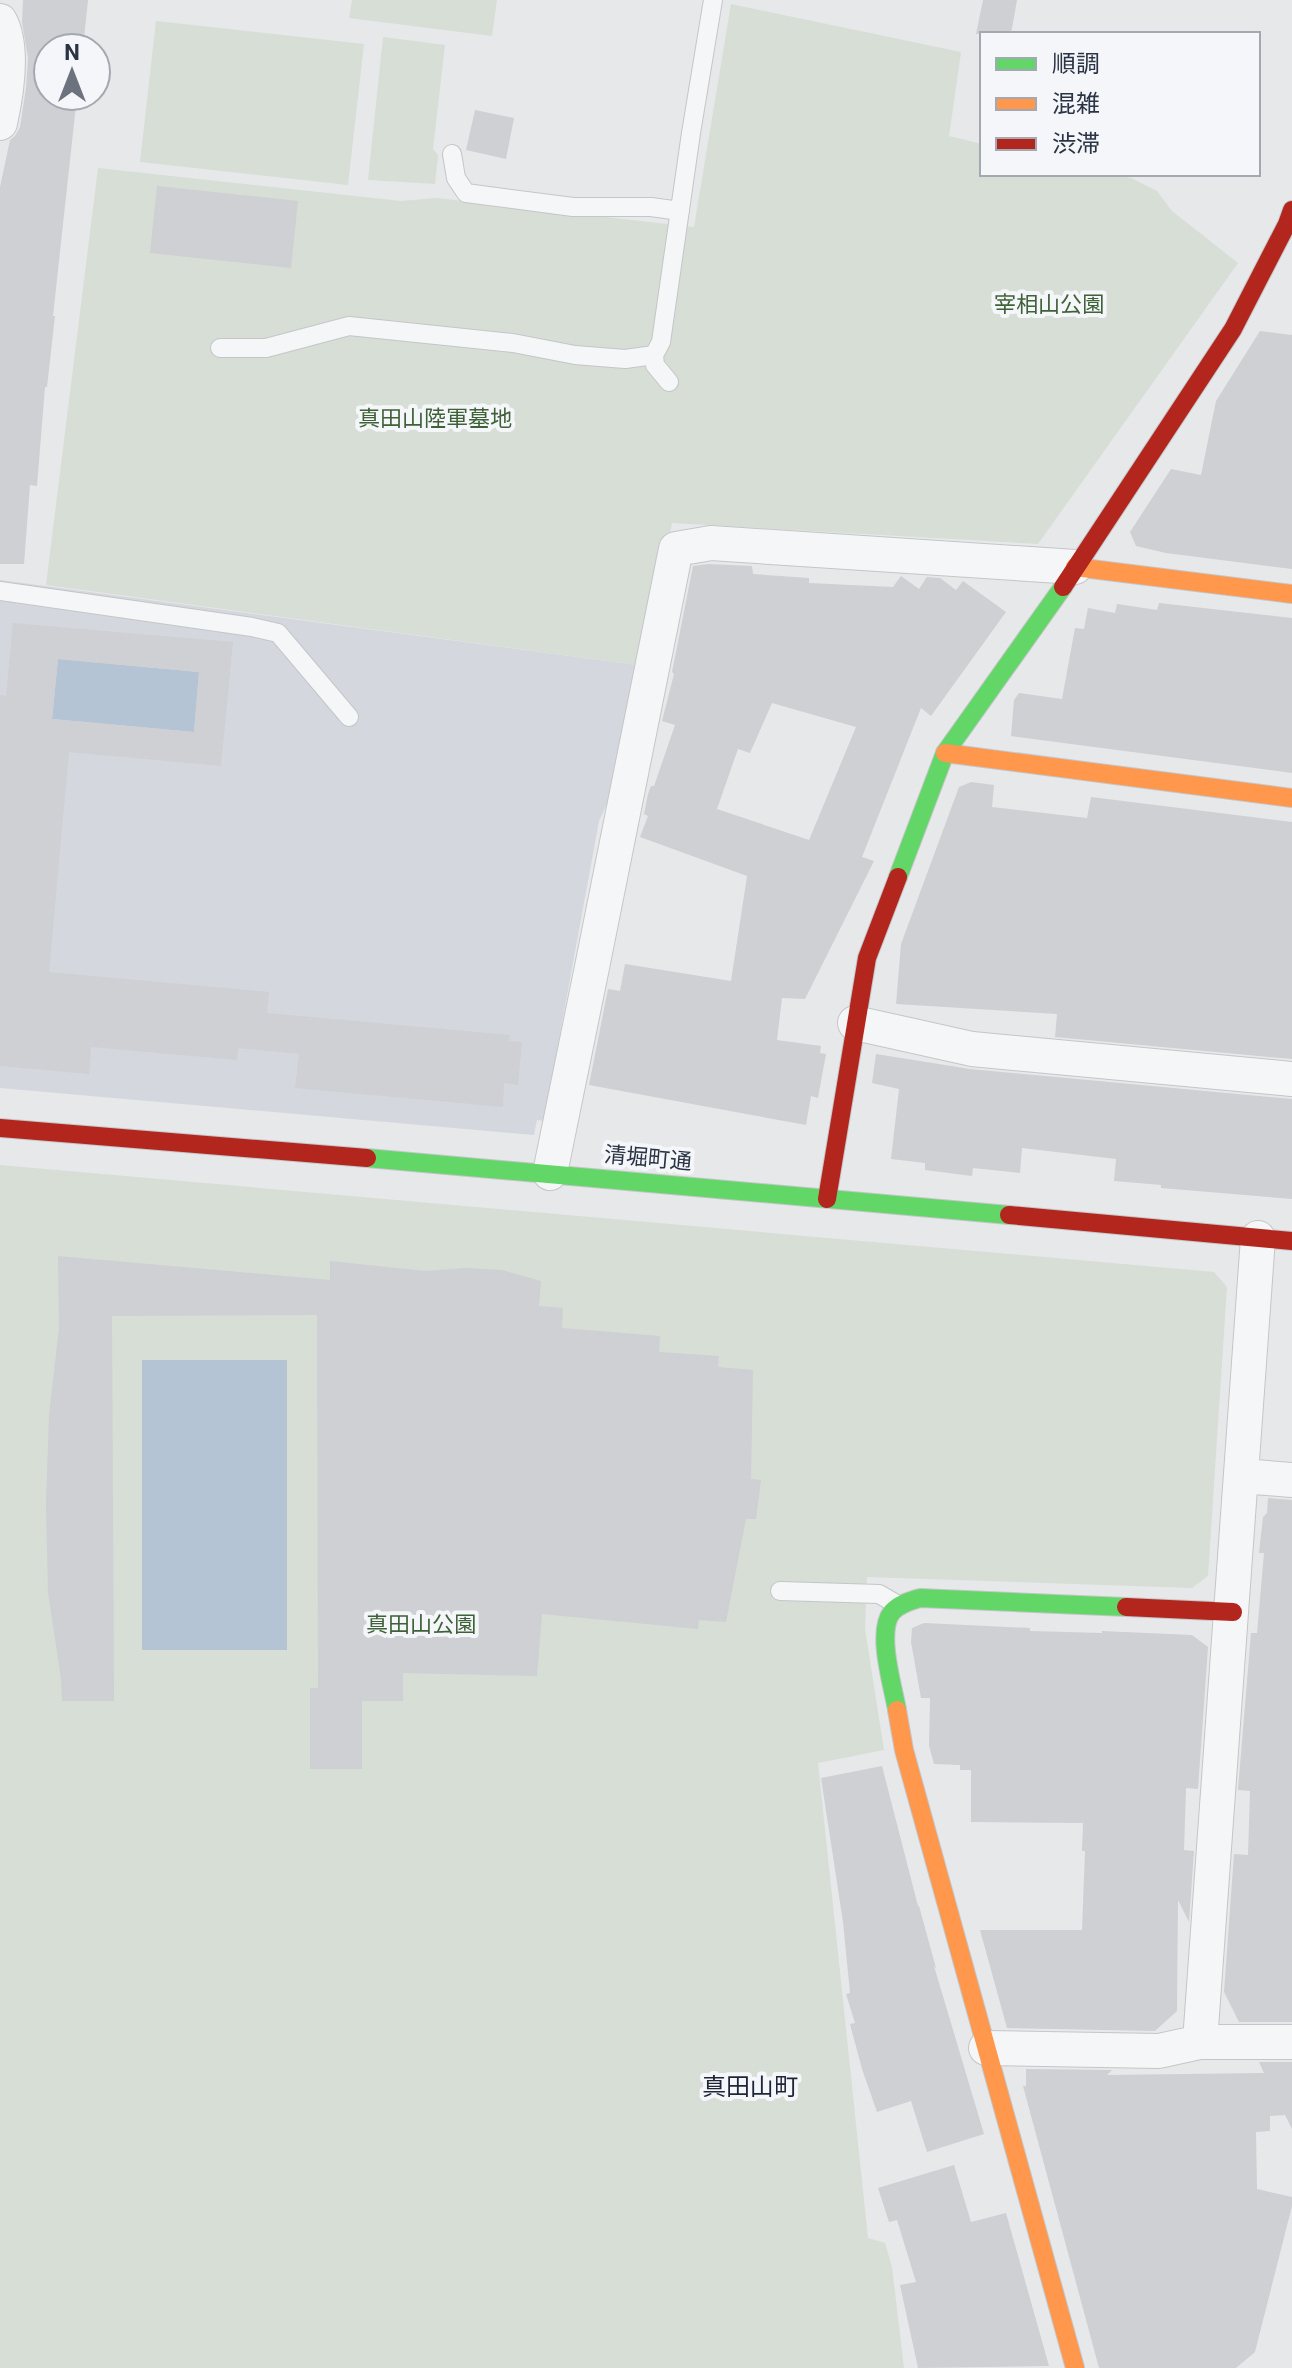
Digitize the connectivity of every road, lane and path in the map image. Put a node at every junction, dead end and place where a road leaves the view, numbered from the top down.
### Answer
1 (713, 0) edge
2 (0, 21) edge
3 (0, 123) edge
4 (452, 154) dead end
5 (680, 211) junction
6 (1290, 220) edge
7 (220, 348) dead end
8 (654, 355) junction
9 (669, 382) dead end
10 (1075, 567) junction
11 (0, 591) edge
12 (1292, 594) edge
13 (349, 717) dead end
14 (945, 753) junction
15 (1292, 798) edge
16 (855, 1023) junction
17 (1292, 1079) edge
18 (0, 1128) edge
19 (550, 1173) junction
20 (827, 1199) junction
21 (1258, 1238) junction
22 (1292, 1241) edge
23 (1242, 1476) junction
24 (1292, 1480) edge
25 (780, 1591) dead end
26 (900, 1605) junction
27 (1233, 1612) junction
28 (1200, 2042) junction
29 (1292, 2042) edge
30 (986, 2048) junction
31 (1075, 2368) edge

1 - 5 lane
2 - 3 street
4 - 5 lane
5 - 8 lane
6 - 10 street
7 - 8 lane
8 - 9 lane
10 - 12 street
10 - 14 street
10 - 19 street
11 - 13 lane
14 - 15 street
14 - 16 street
16 - 17 street
16 - 20 street
18 - 19 street, 清堀町通
19 - 20 street, 清堀町通
20 - 21 street, 清堀町通
21 - 22 street, 清堀町通
21 - 23 street
23 - 24 street
23 - 27 street
25 - 26 lane
26 - 27 street
26 - 30 street
27 - 28 street
28 - 29 street
28 - 30 street
30 - 31 street

